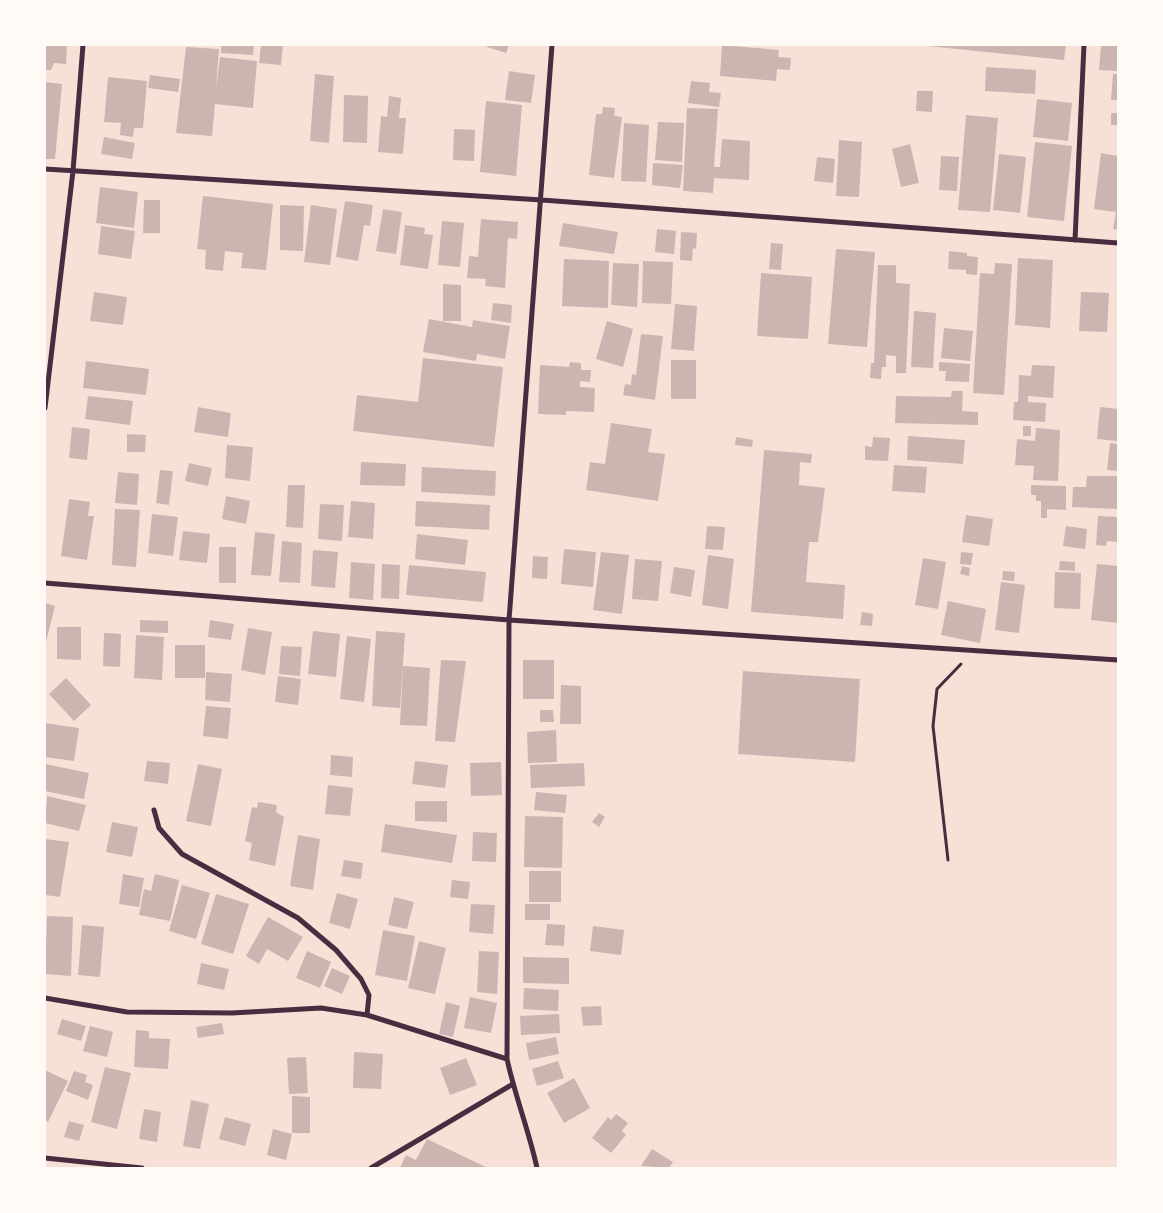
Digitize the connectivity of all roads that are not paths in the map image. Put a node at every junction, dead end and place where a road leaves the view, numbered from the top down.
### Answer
1 (83, 45) edge
2 (552, 45) edge
3 (1084, 45) edge
4 (45, 168) edge
5 (73, 171) junction
6 (542, 200) junction
7 (1075, 240) junction
8 (1118, 243) edge
9 (45, 408) edge
10 (45, 583) edge
11 (509, 620) junction
12 (1118, 660) edge
13 (154, 810) dead end
14 (45, 998) edge
15 (367, 1015) junction
16 (507, 1059) junction
17 (513, 1084) junction
18 (45, 1158) edge
19 (142, 1168) edge
20 (371, 1168) edge
21 (537, 1168) edge

1 - 5 street
2 - 6 street
3 - 7 street
4 - 5 street
5 - 6 street
5 - 9 street
6 - 7 street
6 - 11 street
7 - 8 street
10 - 11 street
11 - 12 street
11 - 16 street
13 - 15 street
14 - 15 street
15 - 16 street
16 - 17 street
17 - 20 street
17 - 21 street
18 - 19 street

